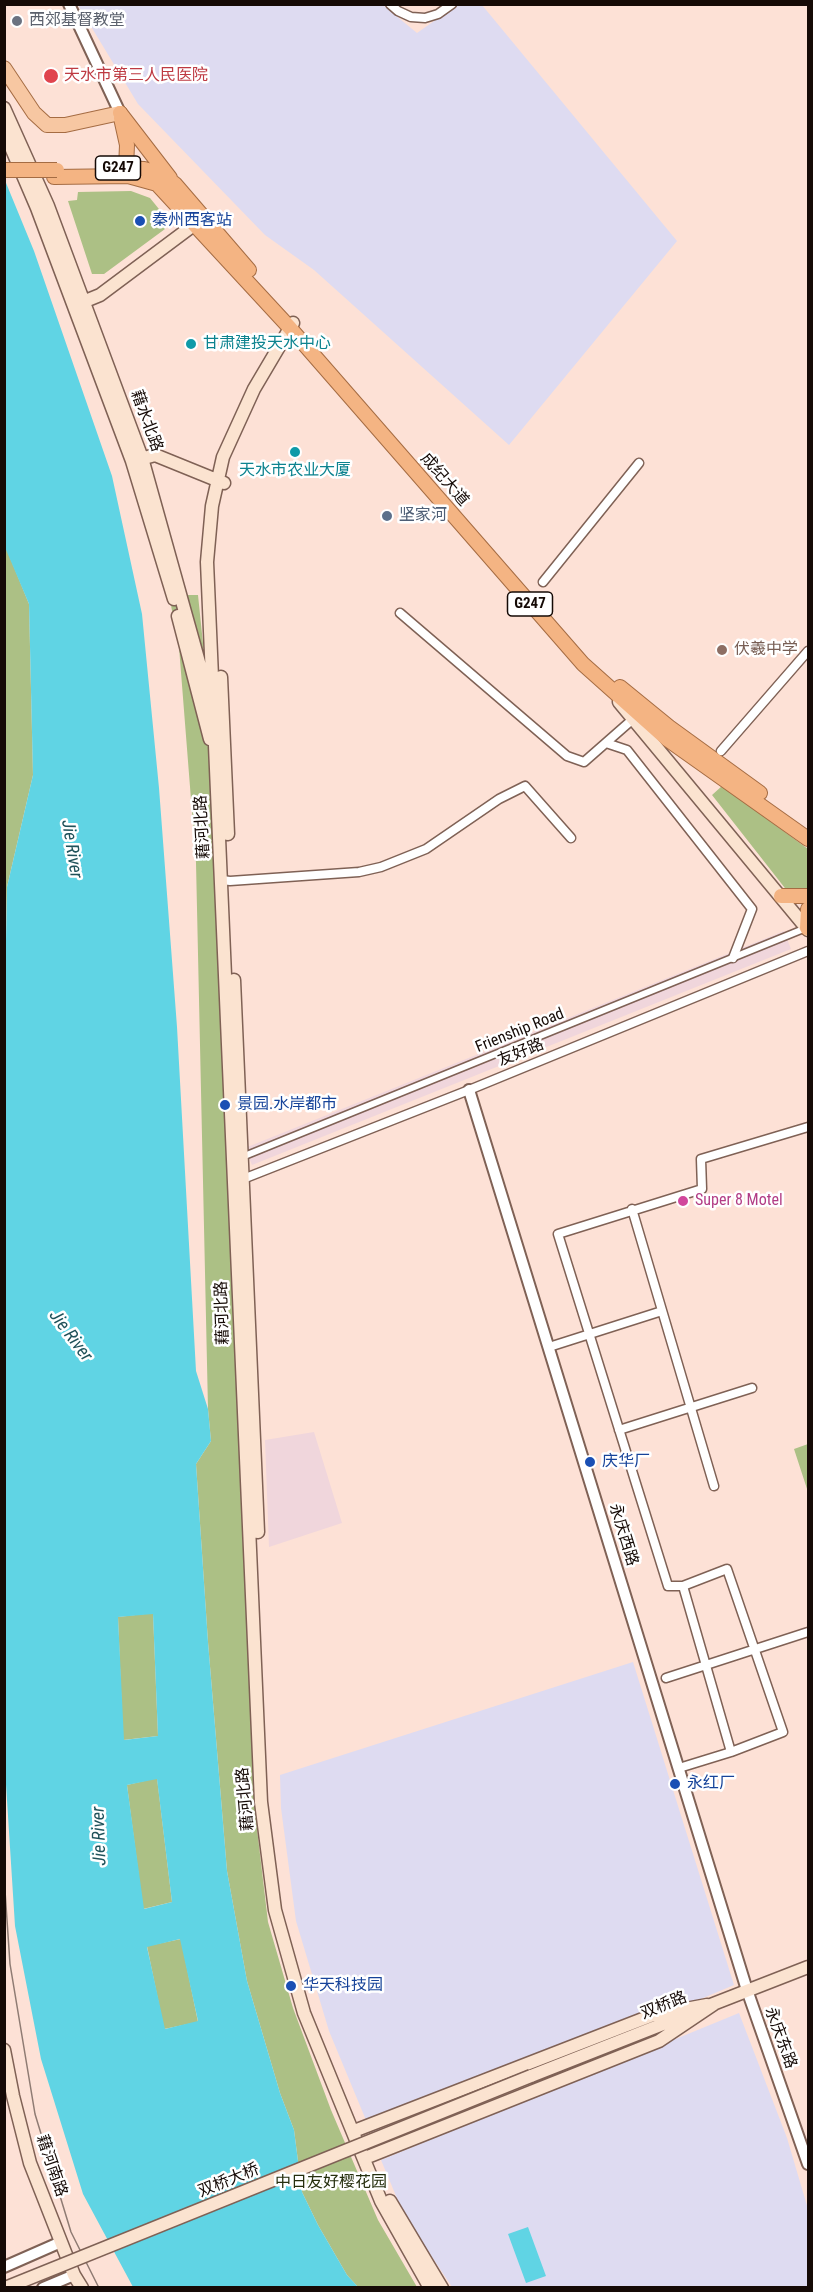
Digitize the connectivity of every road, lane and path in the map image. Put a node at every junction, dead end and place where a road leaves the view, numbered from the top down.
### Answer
1 (69, 4) edge
2 (390, 4) edge
3 (452, 4) edge
4 (4, 68) edge
5 (4, 108) edge
6 (120, 113) junction
7 (4, 131) edge
8 (4, 170) edge
9 (127, 172) junction
10 (56, 173) junction
11 (4, 179) edge
12 (175, 184) junction
13 (195, 224) junction
14 (79, 304) junction
15 (294, 329) junction
16 (137, 460) junction
17 (639, 463) dead end
18 (221, 482) junction
19 (543, 582) dead end
20 (399, 613) dead end
21 (808, 651) edge
22 (587, 660) junction
23 (604, 684) junction
24 (213, 716) junction
25 (633, 719) junction
26 (606, 743) junction
27 (721, 751) dead end
28 (220, 759) junction
29 (808, 828) edge
30 (571, 838) dead end
31 (808, 839) edge
32 (226, 881) junction
33 (781, 896) junction
34 (808, 896) edge
35 (808, 909) edge
36 (808, 929) edge
37 (808, 951) edge
38 (733, 958) junction
39 (469, 1090) junction
40 (808, 1127) edge
41 (242, 1158) junction
42 (243, 1179) junction
43 (632, 1209) junction
44 (662, 1311) junction
45 (589, 1334) junction
46 (549, 1347) junction
47 (752, 1388) dead end
48 (691, 1407) junction
49 (619, 1430) junction
50 (714, 1486) dead end
51 (683, 1586) junction
52 (808, 1632) edge
53 (755, 1650) junction
54 (706, 1666) junction
55 (666, 1678) dead end
56 (731, 1752) junction
57 (679, 1768) junction
58 (808, 1967) edge
59 (747, 1990) junction
60 (714, 2004) junction
61 (4, 2050) edge
62 (531, 2076) joint
63 (10, 2108) edge
64 (358, 2129) junction
65 (368, 2156) junction
66 (808, 2164) edge
67 (61, 2242) junction
68 (4, 2267) edge
69 (74, 2275) junction
70 (5, 2288) edge
71 (43, 2288) edge
72 (82, 2288) edge
73 (430, 2288) edge
74 (442, 2288) edge

1 - 6 street
2 - 3 street
4 - 6 main road
5 - 14 main road, 藉水北路
6 - 9 highway
6 - 12 highway
7 - 14 main road, 藉水北路
8 - 10 highway, G247, bridge
9 - 10 highway, 成纪大道 / G247
9 - 12 highway, 成纪大道 / G247
9 - 13 highway, 成纪大道 / G247
10 - 11 highway, G247
12 - 15 highway, 成纪大道 / G247
13 - 14 main road
13 - 15 highway, 成纪大道 / G247
14 - 16 main road, 藉水北路
15 - 18 main road, 藉河北路
15 - 22 highway, 成纪大道 / G247
15 - 23 highway, 成纪大道 / G247
16 - 18 main road
16 - 24 main road, 藉水北路
16 - 28 main road, 藉水北路
17 - 19 street
18 - 24 main road, 藉河北路
18 - 28 main road, 藉河北路
20 - 26 street
21 - 27 street
22 - 23 main road
22 - 29 highway, 成纪大道 / G247
23 - 25 main road
23 - 31 highway, 成纪大道 / G247
24 - 28 main road, 藉河北路
25 - 26 street
25 - 33 main road
26 - 38 street
28 - 32 main road, 藉河北路
30 - 32 street
32 - 41 main road, 藉河北路
32 - 64 main road, 藉河北路
33 - 34 highway
33 - 36 main road
35 - 36 highway
36 - 38 street, Frienship Road
37 - 39 street, 友好路
38 - 41 street, Frienship Road
39 - 42 street, 友好路
39 - 46 street, 永庆西路
40 - 43 street
41 - 42 main road, 藉河北路
42 - 64 main road, 藉河北路
43 - 44 street
43 - 45 street
44 - 45 street
44 - 48 street
45 - 46 street
45 - 49 street
46 - 57 street, 永庆西路
47 - 48 street
48 - 49 street
48 - 50 street
49 - 51 street
51 - 53 street
51 - 54 street
52 - 53 street
53 - 54 street
53 - 56 street
54 - 55 street
54 - 56 street
56 - 57 street
57 - 59 street, 永庆西路
58 - 59 main road, 双桥路
59 - 60 main road, 双桥路
59 - 66 street, 永庆东路
60 - 62 main road, 双桥路
60 - 64 main road
60 - 65 main road
61 - 63 main road, 藉河南路
62 - 70 main road, 双桥大桥, bridge
63 - 67 main road, 藉河南路
64 - 65 main road, 藉河北路
65 - 73 main road, 藉河北路
65 - 74 main road, 藉河北路
67 - 68 street
67 - 69 main road, 藉河南路
69 - 71 street
69 - 72 main road, 藉河南路

